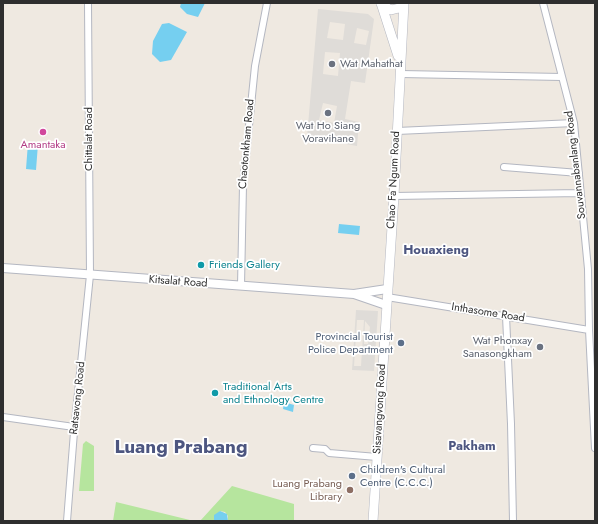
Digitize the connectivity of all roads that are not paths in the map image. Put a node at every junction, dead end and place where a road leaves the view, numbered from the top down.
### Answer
1 (88, 3) edge
2 (267, 3) edge
3 (381, 3) edge
4 (403, 3) edge
5 (544, 3) edge
6 (400, 63) junction
7 (401, 74) junction
8 (562, 77) junction
9 (574, 123) junction
10 (397, 131) junction
11 (504, 167) dead end
12 (579, 173) junction
13 (580, 193) junction
14 (394, 196) junction
15 (3, 268) edge
16 (90, 275) junction
17 (241, 286) junction
18 (354, 294) junction
19 (387, 297) junction
20 (506, 316) junction
21 (589, 330) junction
22 (3, 417) edge
23 (74, 427) junction
24 (313, 448) dead end
25 (595, 448) edge
26 (377, 457) junction
27 (67, 521) edge
28 (373, 521) edge
29 (513, 521) edge

1 - 16 street, Chittalat Road
2 - 17 street, Chaotonkham Road
3 - 4 main road, Chao Fa Ngum Road
3 - 6 main road, Chao Fa Ngum Road
4 - 6 main road, Chao Fa Ngum Road
5 - 8 street, Souvannabanlang Road
6 - 7 main road, Chao Fa Ngum Road
7 - 8 street
7 - 10 main road, Chao Fa Ngum Road
8 - 9 street, Souvannabanlang Road
9 - 10 street
9 - 12 street, Souvannabanlang Road
10 - 14 main road, Chao Fa Ngum Road
11 - 12 street
12 - 13 street, Souvannabanlang Road
13 - 14 street
13 - 21 street, Souvannabanlang Road
14 - 19 main road, Chao Fa Ngum Road
15 - 16 street, Kitsalat Road
16 - 17 street, Kitsalat Road
16 - 23 street, Ratsavong Road
17 - 18 street, Kitsalat Road
18 - 19 street, Kitsalat Road
18 - 19 street, Kitsalat Road
19 - 20 street, Inthasome Road
19 - 26 main road, Sisavangvong Road
20 - 21 street, Inthasome Road
20 - 29 street
21 - 25 street, Souvannabanlang Road
22 - 23 street
23 - 27 street, Ratsavong Road
24 - 26 street
26 - 28 main road, Sisavangvong Road

